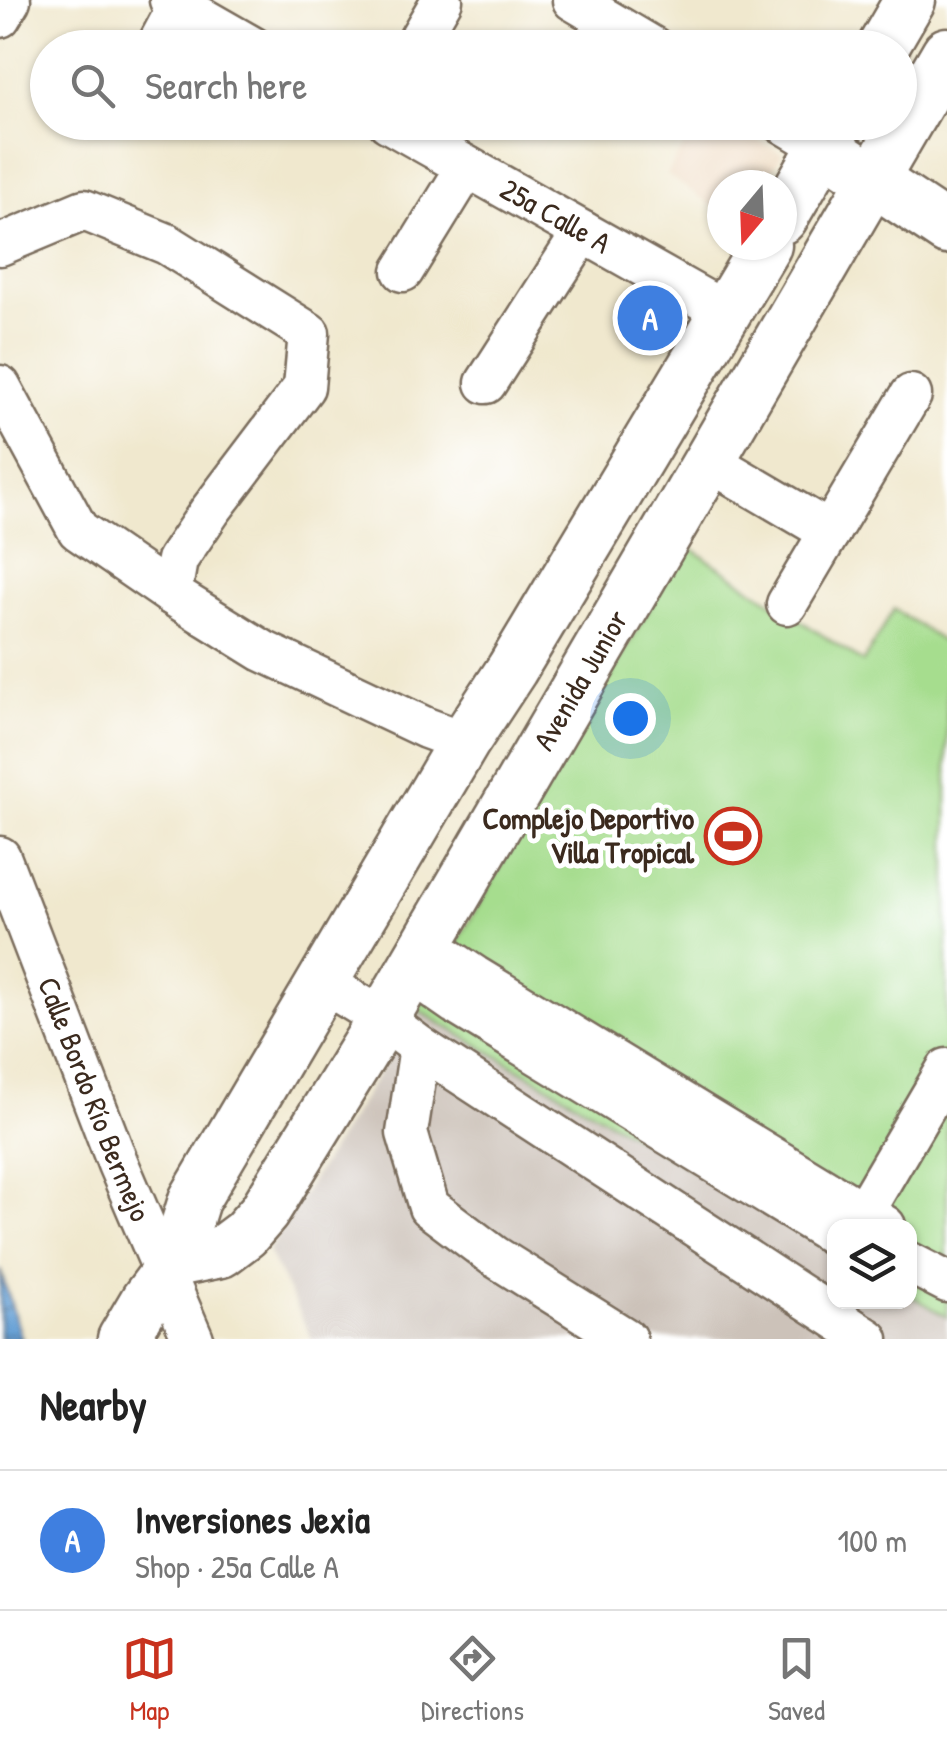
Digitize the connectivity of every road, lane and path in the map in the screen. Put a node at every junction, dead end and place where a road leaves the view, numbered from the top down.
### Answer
1 (10, 0) edge
2 (442, 0) edge
3 (573, 0) edge
4 (910, 0) edge
5 (175, 3) edge
6 (0, 16) edge
7 (164, 30) edge
8 (222, 30) edge
9 (424, 30) edge
10 (624, 30) edge
11 (892, 30) edge
12 (947, 53) edge
13 (917, 105) edge
14 (420, 140) edge
15 (828, 140) edge
16 (836, 140) edge
17 (897, 140) edge
18 (467, 167) junction
19 (874, 180) junction
20 (797, 193) edge
21 (947, 229) edge
22 (583, 232) junction
23 (0, 245) edge
24 (757, 260) edge
25 (403, 271) dead end
26 (726, 312) junction
27 (486, 382) dead end
28 (0, 386) edge
29 (911, 395) dead end
30 (709, 461) junction
31 (830, 532) junction
32 (170, 594) junction
33 (788, 604) dead end
34 (464, 742) junction
35 (0, 857) edge
36 (418, 958) junction
37 (324, 983) junction
38 (401, 1033) junction
39 (947, 1069) edge
40 (848, 1219) edge
41 (862, 1219) edge
42 (917, 1267) edge
43 (947, 1282) edge
44 (152, 1294) edge
45 (193, 1339) edge
46 (626, 1339) edge
47 (868, 1339) edge

1 - 6 street
2 - 9 street
3 - 10 street
4 - 11 main road
5 - 7 street
5 - 8 street
12 - 13 main road, Avenida Junior
14 - 18 street, 25a Calle A
15 - 20 main road
16 - 19 main road
17 - 19 main road, Avenida Junior
18 - 22 street, 25a Calle A
18 - 25 street
19 - 21 main road
19 - 30 main road, Avenida Junior
22 - 26 street, 25a Calle A
22 - 27 street
23 - 32 street
24 - 26 main road
26 - 34 main road
28 - 32 street
29 - 31 street
30 - 31 street
30 - 36 main road, Avenida Junior
31 - 33 street
32 - 34 street
34 - 37 main road
35 - 44 street, Calle Bordo Río Bermejo
36 - 38 main road, Avenida Junior
36 - 40 street
37 - 38 street
37 - 44 main road
38 - 44 main road, Avenida Junior
38 - 46 street
38 - 47 street
39 - 41 street
42 - 43 street
44 - 45 street, Calle Bordo Río Bermejo

